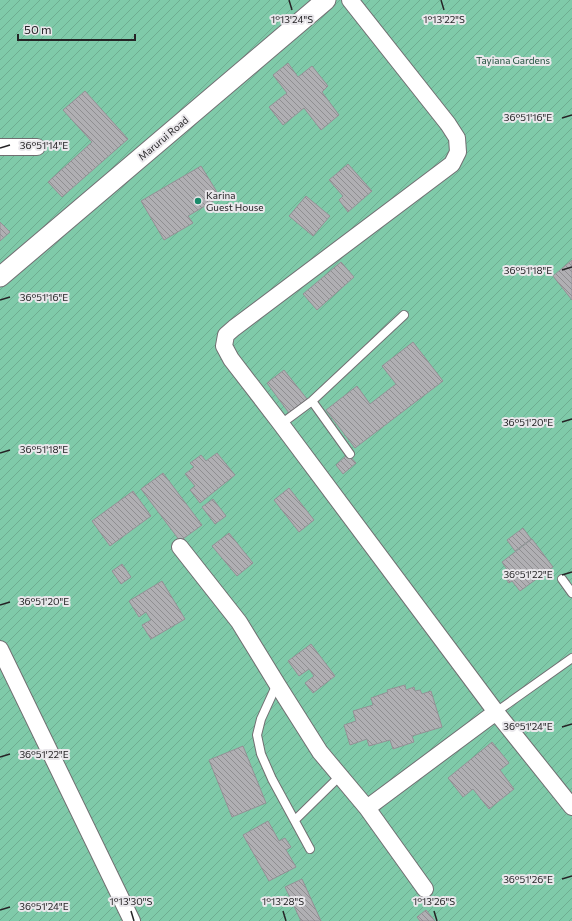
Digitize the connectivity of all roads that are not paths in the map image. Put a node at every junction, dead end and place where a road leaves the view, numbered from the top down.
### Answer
1 (326, 0) edge
2 (350, 0) edge
3 (0, 147) edge
4 (37, 147) dead end
5 (0, 277) edge
6 (404, 315) dead end
7 (312, 401) junction
8 (281, 424) junction
9 (350, 454) dead end
10 (180, 547) dead end
11 (562, 579) dead end
12 (572, 593) edge
13 (0, 648) edge
14 (572, 658) edge
15 (277, 684) junction
16 (496, 712) junction
17 (340, 776) junction
18 (572, 807) edge
19 (367, 808) junction
20 (294, 820) junction
21 (310, 849) dead end
22 (425, 889) dead end
23 (132, 921) edge

1 - 5 street, Marurui Road
2 - 8 street
3 - 4 street
6 - 7 lane
7 - 8 lane
7 - 9 lane
8 - 16 street
10 - 15 street
11 - 12 lane
13 - 23 street
14 - 16 lane
15 - 17 street
15 - 20 lane
16 - 18 street
16 - 19 street
17 - 19 street
17 - 20 lane
19 - 22 street
20 - 21 lane

